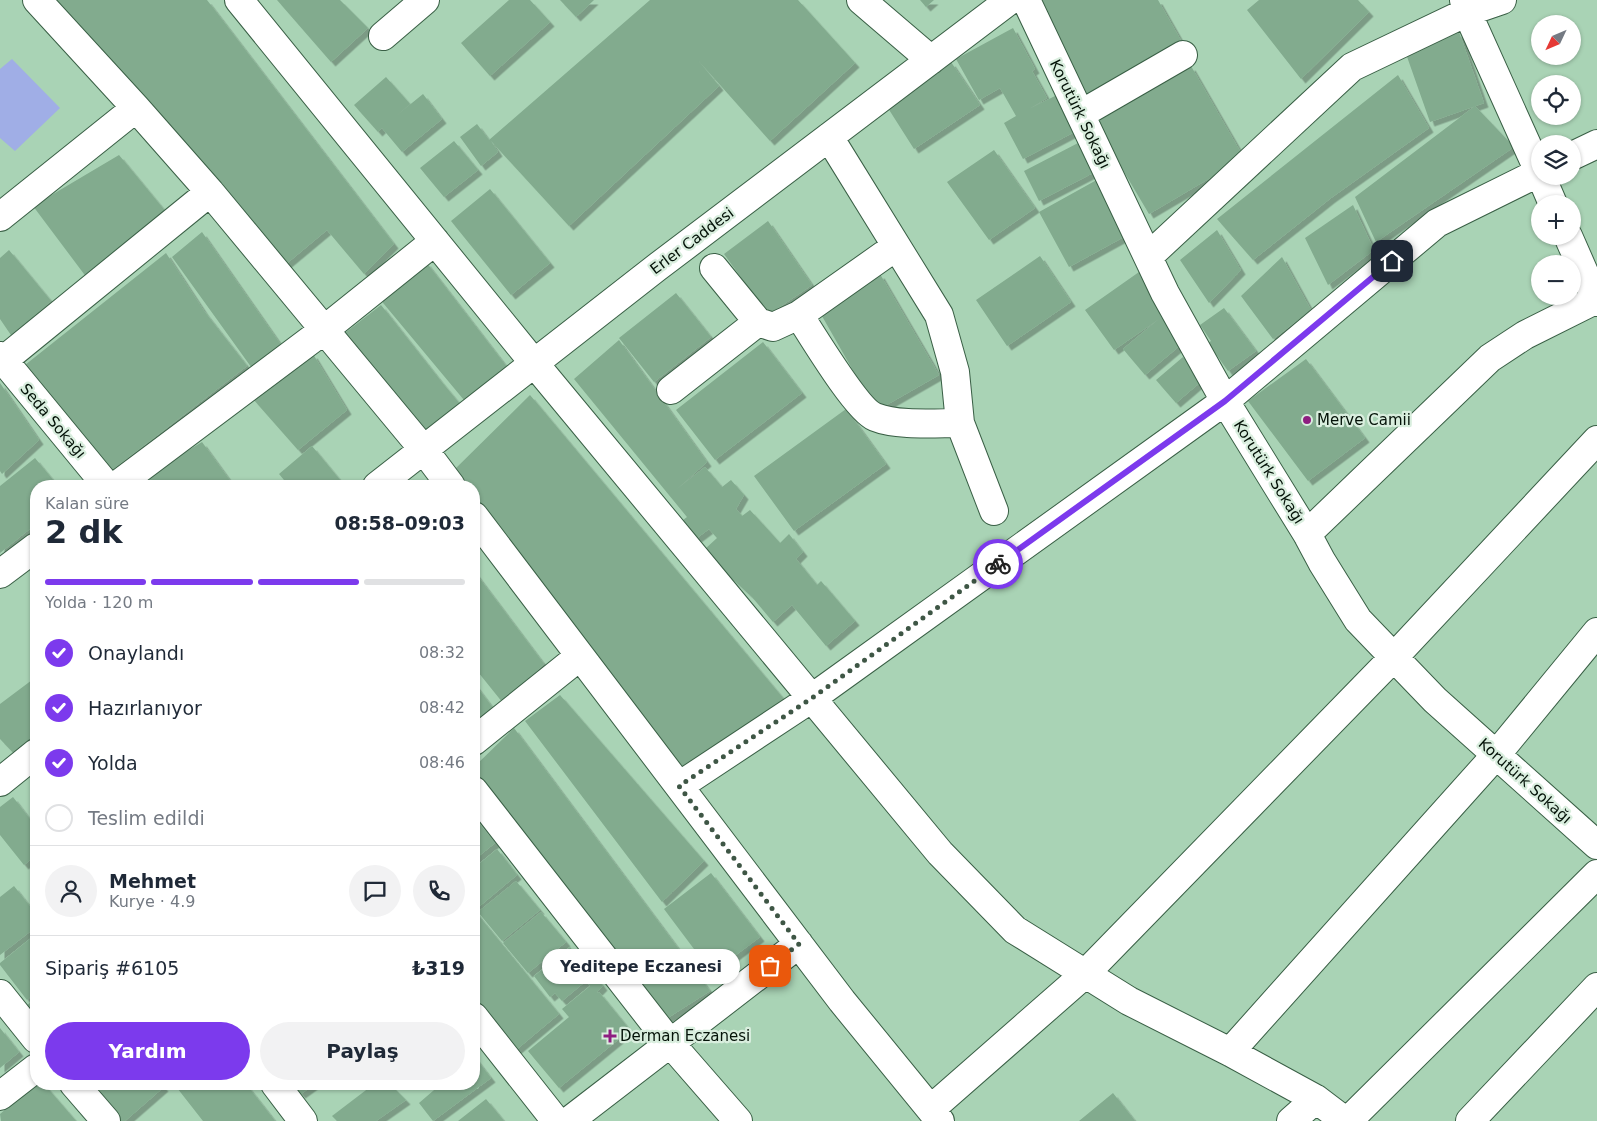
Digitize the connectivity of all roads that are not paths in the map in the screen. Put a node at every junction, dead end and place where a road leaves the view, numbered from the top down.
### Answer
1 (37, 0) edge
2 (239, 0) edge
3 (425, 0) edge
4 (860, 0) edge
5 (1010, 0) edge
6 (1026, 0) edge
7 (1502, 0) edge
8 (1466, 6) edge
9 (382, 36) dead end
10 (1183, 55) dead end
11 (931, 60) junction
12 (136, 108) junction
13 (1080, 114) junction
14 (828, 137) junction
15 (1597, 144) edge
16 (1581, 152) edge
17 (1531, 154) edge
18 (1531, 178) edge
19 (210, 192) junction
20 (0, 216) edge
21 (435, 241) junction
22 (1572, 245) edge
23 (884, 255) dead end
24 (1149, 256) junction
25 (714, 268) dead end
26 (1597, 300) edge
27 (799, 315) junction
28 (758, 322) junction
29 (324, 330) junction
30 (1, 360) edge
31 (534, 363) junction
32 (671, 390) dead end
33 (1225, 401) junction
34 (960, 423) junction
35 (1597, 440) edge
36 (424, 450) junction
37 (102, 480) edge
38 (124, 480) edge
39 (385, 480) edge
40 (446, 480) edge
41 (994, 511) dead end
42 (480, 524) edge
43 (1308, 534) junction
44 (30, 552) edge
45 (0, 574) edge
46 (1597, 632) edge
47 (580, 656) junction
48 (1394, 657) junction
49 (812, 698) junction
50 (480, 736) edge
51 (1496, 755) junction
52 (30, 761) edge
53 (1, 779) edge
54 (679, 786) junction
55 (480, 799) edge
56 (1597, 846) edge
57 (1597, 874) edge
58 (799, 944) junction
59 (1084, 974) junction
60 (1597, 988) edge
61 (0, 994) edge
62 (480, 1025) edge
63 (30, 1032) edge
64 (670, 1043) junction
65 (1230, 1052) junction
66 (30, 1073) edge
67 (79, 1090) edge
68 (280, 1090) edge
69 (0, 1096) edge
70 (1316, 1099) junction
71 (936, 1115) edge
72 (106, 1121) edge
73 (303, 1121) edge
74 (556, 1121) edge
75 (569, 1121) edge
76 (738, 1121) edge
77 (1291, 1121) edge
78 (1347, 1121) edge
79 (1470, 1121) edge

1 - 12 street
2 - 21 street
3 - 9 street
4 - 11 street
5 - 11 street, Erler Caddesi
6 - 13 street, Korutürk Sokağı
7 - 8 street
8 - 17 street
8 - 24 street
10 - 13 street
11 - 14 street, Erler Caddesi
12 - 19 street
12 - 20 street
13 - 24 street, Korutürk Sokağı
14 - 31 street, Erler Caddesi
14 - 34 street
15 - 16 street
18 - 33 street
19 - 29 street
19 - 30 street
21 - 29 street
21 - 31 street
22 - 26 street
23 - 27 street
24 - 33 street, Korutürk Sokağı
25 - 28 street
26 - 43 street
27 - 28 street
27 - 34 street
28 - 32 street
29 - 36 street
29 - 38 street
30 - 37 street, Seda Sokağı
31 - 36 street, Erler Caddesi
31 - 49 street
33 - 43 street, Korutürk Sokağı
33 - 49 street
34 - 41 street
35 - 48 street
36 - 39 street, Erler Caddesi
36 - 40 street
42 - 47 street
43 - 48 street, Korutürk Sokağı
44 - 45 street
46 - 51 street
47 - 50 street
47 - 54 street
48 - 51 street, Korutürk Sokağı
48 - 59 street
49 - 54 street
49 - 59 street
51 - 56 street, Korutürk Sokağı
51 - 65 street
52 - 53 street
54 - 58 street
55 - 64 street
57 - 78 street
58 - 64 street
58 - 71 street
59 - 65 street
59 - 71 street
60 - 79 street
61 - 63 street
62 - 74 street
64 - 75 street
64 - 76 street
65 - 70 street
66 - 69 street
67 - 72 street
68 - 73 street
70 - 77 street
70 - 78 street

